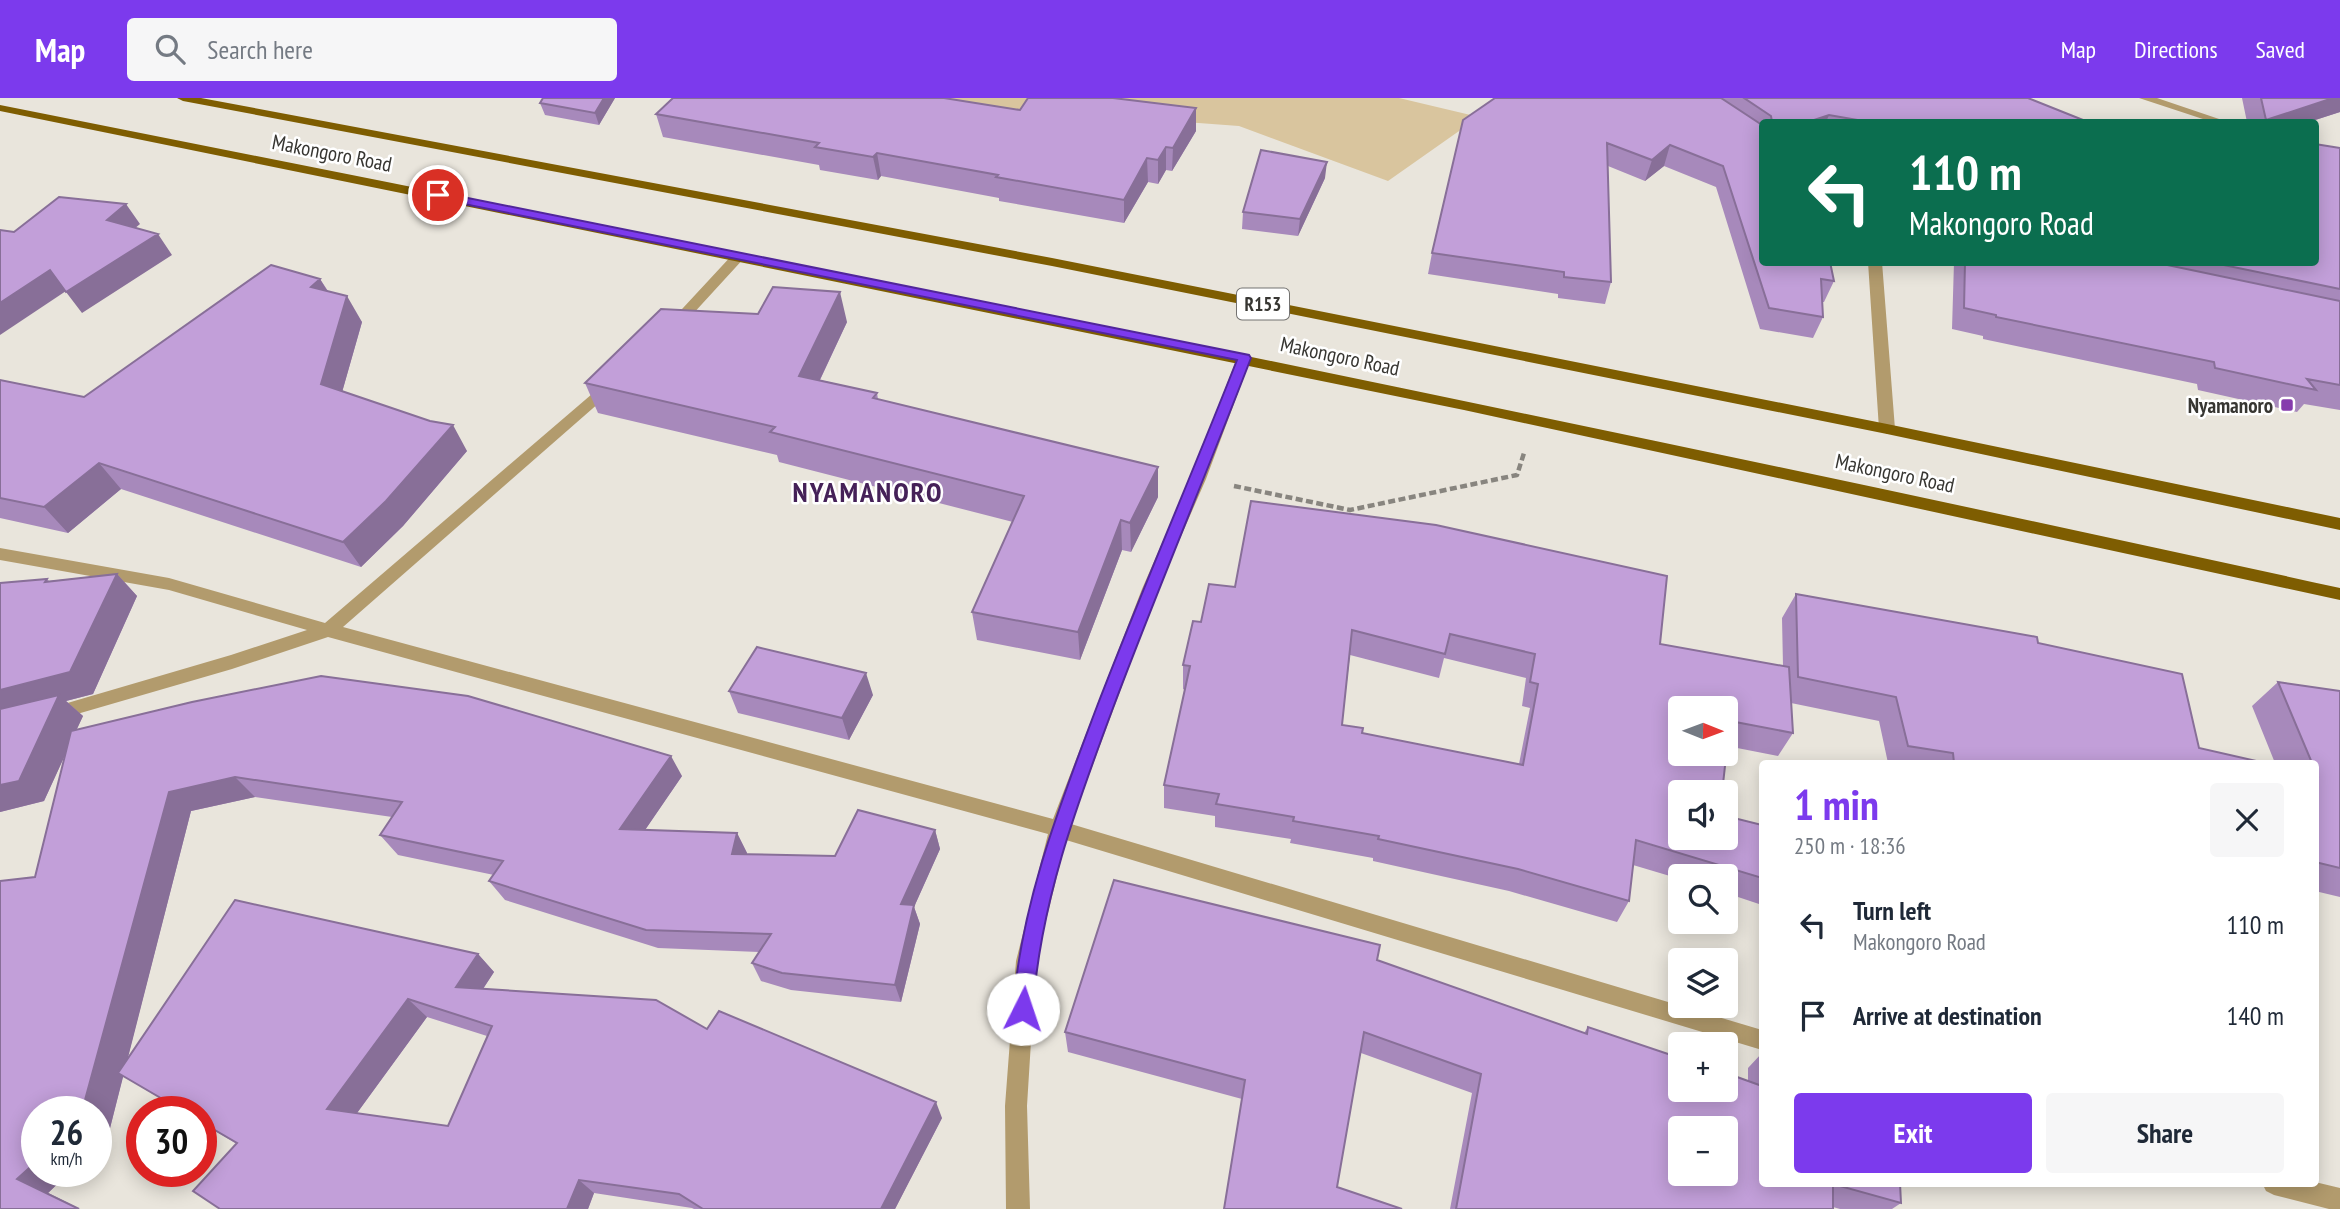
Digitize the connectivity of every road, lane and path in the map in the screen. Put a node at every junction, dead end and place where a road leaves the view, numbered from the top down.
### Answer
1 (183, 98) edge
2 (2145, 98) edge
3 (0, 108) edge
4 (2214, 119) edge
5 (738, 256) junction
6 (1875, 266) edge
7 (667, 332) edge
8 (1244, 358) junction
9 (625, 372) edge
10 (1534, 418) junction
11 (1887, 429) junction
12 (1198, 479) junction
13 (2340, 524) edge
14 (0, 554) edge
15 (2340, 594) edge
16 (328, 630) junction
17 (34, 719) edge
18 (1059, 829) junction
19 (1759, 1039) edge
20 (2290, 1187) edge
21 (2340, 1200) edge
22 (1018, 1209) edge

1 - 11 main road, Makongoro Road / R153
2 - 4 street
3 - 5 main road, Makongoro Road
5 - 7 street
5 - 8 main road, Makongoro Road
6 - 11 street
8 - 10 main road, Makongoro Road
8 - 12 street
9 - 16 street
10 - 12 path
10 - 15 main road, Makongoro Road
11 - 13 main road, Makongoro Road / R153
12 - 18 street
14 - 16 street
16 - 17 street
16 - 18 street
18 - 19 street
18 - 22 street
20 - 21 street

